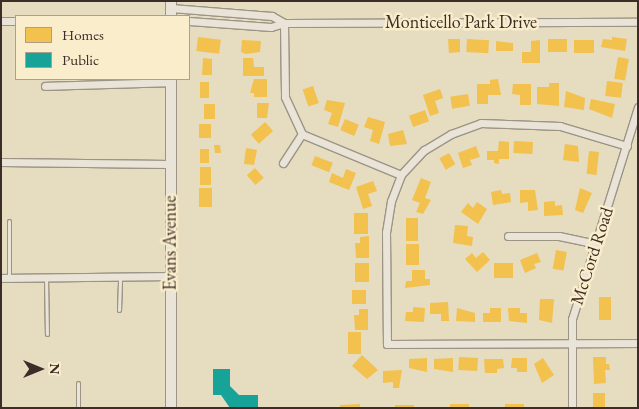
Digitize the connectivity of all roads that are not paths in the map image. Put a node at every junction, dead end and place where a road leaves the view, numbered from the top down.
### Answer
1 (171, 9) edge
2 (1, 21) edge
3 (15, 21) edge
4 (190, 21) edge
5 (638, 22) edge
6 (284, 23) junction
7 (172, 80) edge
8 (45, 86) dead end
9 (638, 107) edge
10 (302, 134) junction
11 (627, 146) junction
12 (1, 162) edge
13 (283, 163) dead end
14 (169, 164) junction
15 (401, 175) junction
16 (8, 221) dead end
17 (508, 236) dead end
18 (596, 244) junction
19 (170, 276) junction
20 (46, 277) junction
21 (120, 277) junction
22 (1, 278) edge
23 (10, 278) junction
24 (119, 310) dead end
25 (47, 334) dead end
26 (571, 342) junction
27 (638, 343) edge
28 (78, 383) dead end
29 (78, 408) edge
30 (171, 408) edge
31 (572, 408) edge

1 - 6 street, Monticello Park Drive
2 - 3 street
4 - 6 street, Monticello Park Drive
5 - 6 street, Monticello Park Drive
6 - 10 street
7 - 8 street
7 - 14 street, Evans Avenue
9 - 11 street, McCord Road
10 - 13 street
10 - 15 street
11 - 15 street
11 - 18 street, McCord Road
12 - 14 street
14 - 19 street, Evans Avenue
15 - 26 street
16 - 23 lane
17 - 18 street
18 - 26 street, McCord Road
19 - 21 street
19 - 30 street, Evans Avenue
20 - 21 street
20 - 23 street
20 - 25 lane
21 - 24 lane
22 - 23 street
26 - 27 street
26 - 31 street, McCord Road
28 - 29 lane

